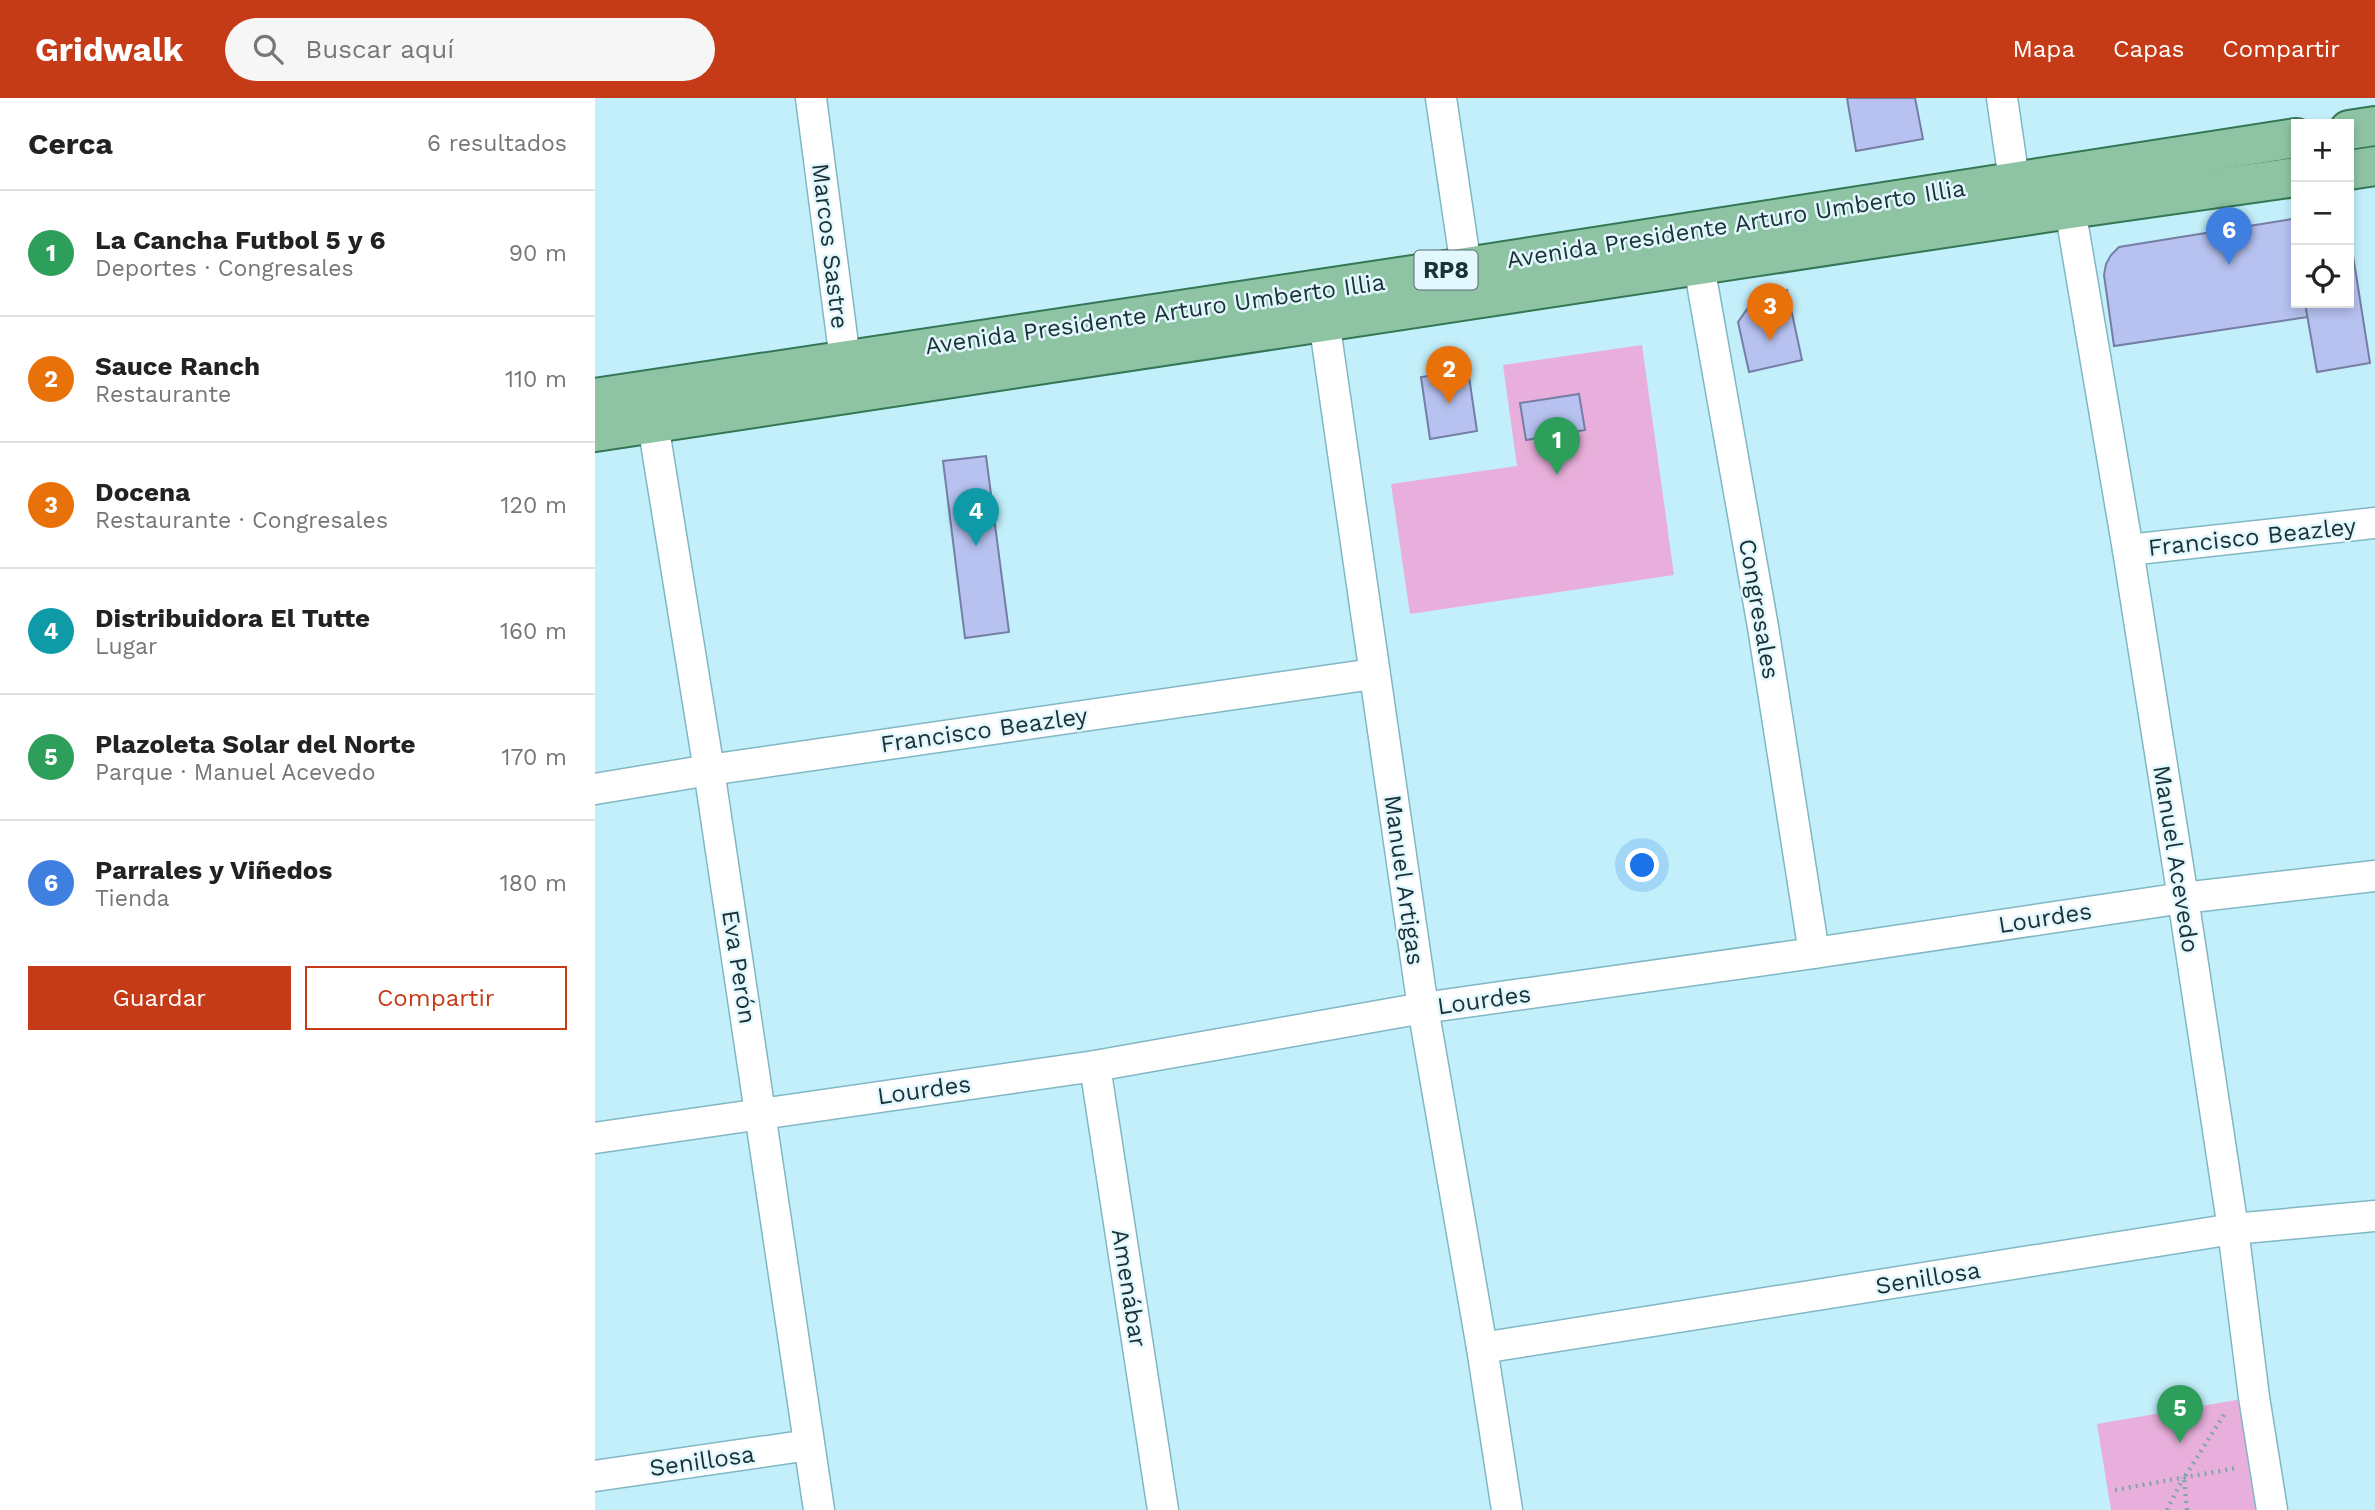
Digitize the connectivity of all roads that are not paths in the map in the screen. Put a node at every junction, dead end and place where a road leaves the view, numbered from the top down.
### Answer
1 (811, 98) edge
2 (1441, 98) edge
3 (2002, 98) edge
4 (2375, 126) edge
5 (2354, 129) edge
6 (2291, 139) edge
7 (2375, 166) edge
8 (2354, 169) edge
9 (2291, 178) edge
10 (2014, 180) junction
11 (2070, 209) junction
12 (1699, 266) junction
13 (1466, 267) junction
14 (1321, 306) junction
15 (851, 377) junction
16 (595, 398) edge
17 (653, 424) junction
18 (595, 432) edge
19 (2375, 523) edge
20 (2128, 551) junction
21 (1373, 674) junction
22 (709, 770) junction
23 (595, 789) edge
24 (2375, 876) edge
25 (2183, 898) junction
26 (1814, 953) junction
27 (1423, 1008) junction
28 (1095, 1066) junction
29 (761, 1113) junction
30 (595, 1138) edge
31 (2375, 1216) edge
32 (2233, 1229) junction
33 (1482, 1348) junction
34 (809, 1446) junction
35 (595, 1476) edge
36 (819, 1510) edge
37 (1163, 1510) edge
38 (1507, 1510) edge
39 (2272, 1510) edge

1 - 15 street, Marcos Sastre
2 - 13 street
3 - 10 street
4 - 5 main road
6 - 10 main road, Avenida Presidente Arturo Umberto Illia / RP8
7 - 8 main road
9 - 11 main road, Avenida Presidente Arturo Umberto Illia / RP8
10 - 13 main road, Avenida Presidente Arturo Umberto Illia / RP8
11 - 12 main road, Avenida Presidente Arturo Umberto Illia / RP8
11 - 20 street, Manuel Acevedo
12 - 14 main road, Avenida Presidente Arturo Umberto Illia / RP8
12 - 26 street, Congresales
13 - 14 main road, Avenida Presidente Arturo Umberto Illia / RP8
14 - 15 main road, Avenida Presidente Arturo Umberto Illia / RP8
14 - 21 street, Manuel Artigas
15 - 16 main road, Avenida Presidente Arturo Umberto Illia / RP8
15 - 17 main road, Avenida Presidente Arturo Umberto Illia / RP8
17 - 18 main road, Avenida Presidente Arturo Umberto Illia / RP8
17 - 22 street, Eva Perón
19 - 20 street, Francisco Beazley
20 - 25 street, Manuel Acevedo
21 - 22 street, Francisco Beazley
21 - 27 street, Manuel Artigas
22 - 23 street, Francisco Beazley
22 - 29 street, Eva Perón
24 - 25 street, Lourdes
25 - 26 street, Lourdes
25 - 32 street, Manuel Acevedo
26 - 27 street, Lourdes
27 - 28 street, Lourdes
27 - 33 street, Manuel Artigas
28 - 29 street, Lourdes
28 - 37 street, Amenábar
29 - 30 street, Lourdes
29 - 34 street, Eva Perón
31 - 32 street, Senillosa
32 - 33 street, Senillosa
32 - 39 street, Manuel Acevedo
33 - 38 street, Manuel Artigas
34 - 35 street, Senillosa
34 - 36 street, Eva Perón

